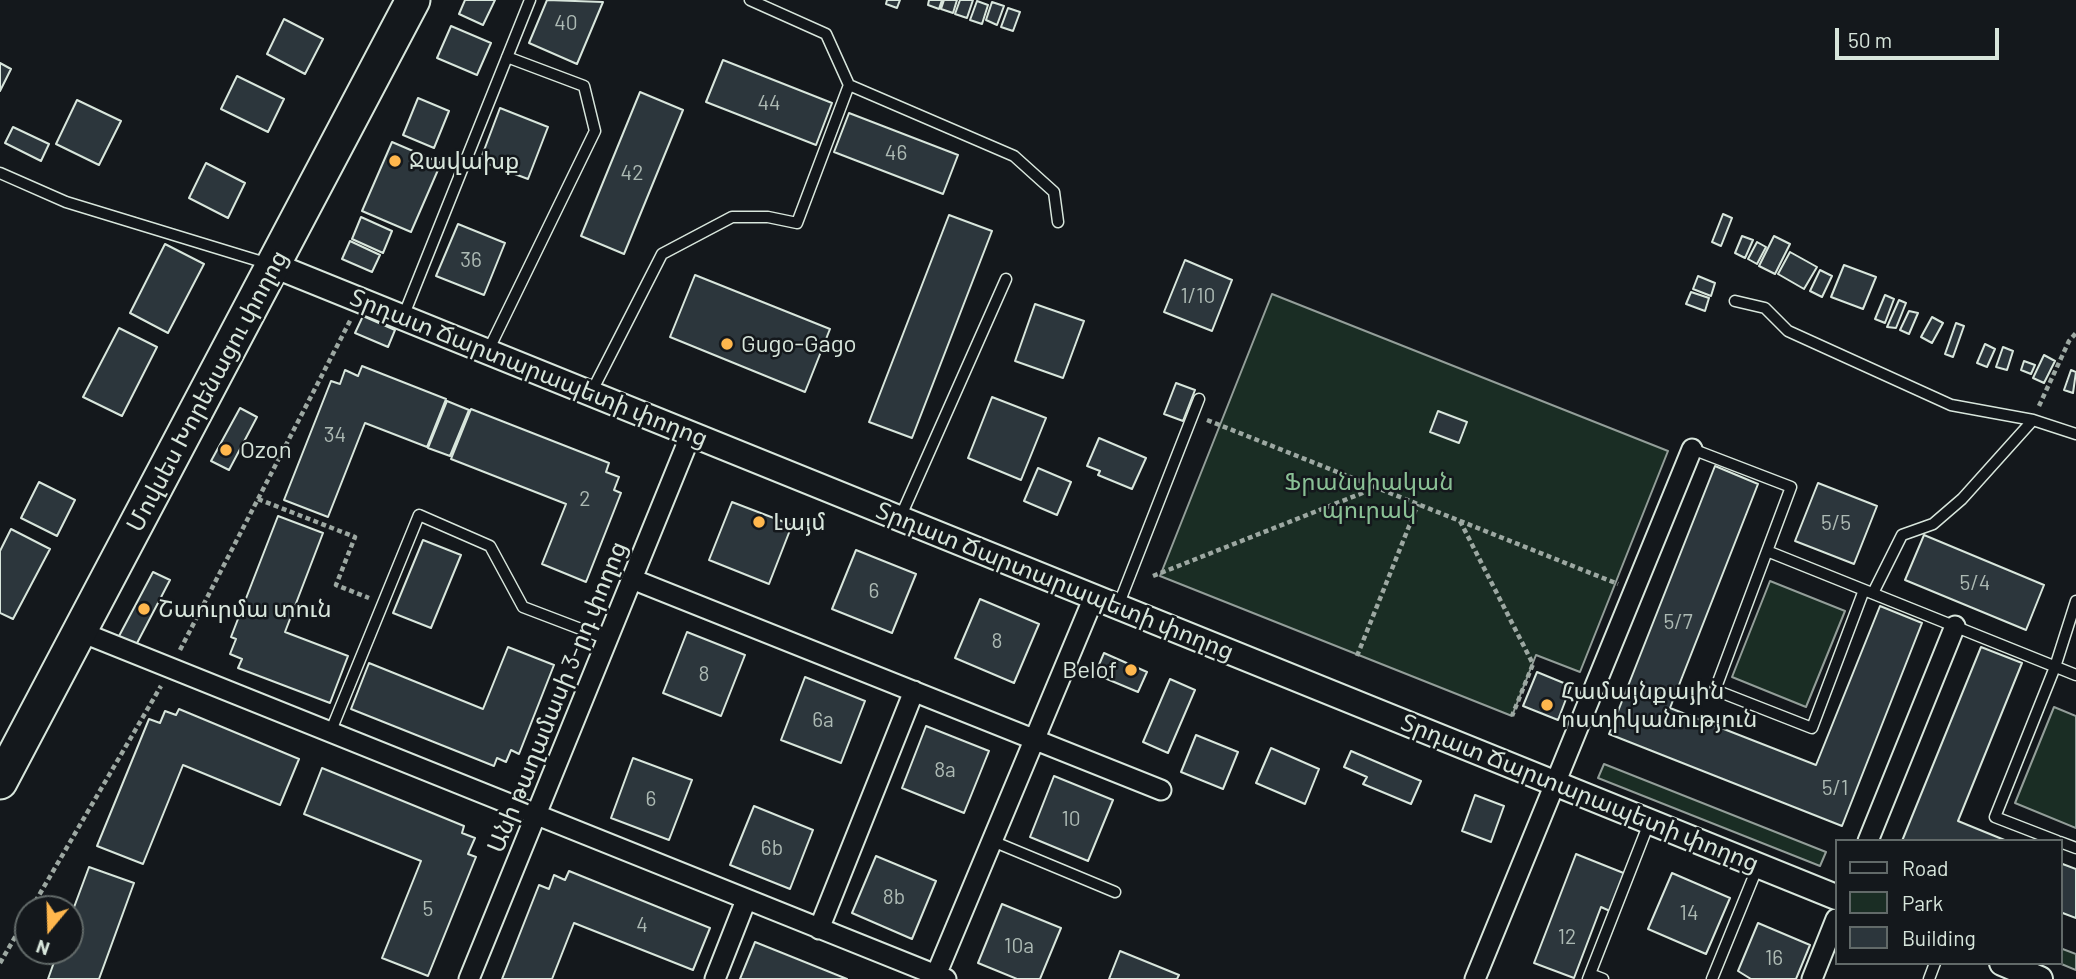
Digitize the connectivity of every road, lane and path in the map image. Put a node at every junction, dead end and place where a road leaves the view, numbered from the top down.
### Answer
1 (413, 0) edge
2 (530, 0) edge
3 (750, 0) edge
4 (507, 57) junction
5 (849, 85) junction
6 (0, 173) edge
7 (1058, 222) dead end
8 (273, 265) junction
9 (1006, 279) dead end
10 (361, 300) junction
11 (1735, 301) dead end
12 (402, 317) junction
13 (2076, 333) edge
14 (487, 351) junction
15 (591, 393) junction
16 (1199, 399) dead end
17 (1193, 414) junction
18 (2033, 419) junction
19 (691, 434) junction
20 (2076, 434) edge
21 (1692, 449) joint
22 (1376, 487) junction
23 (258, 499) junction
24 (1418, 504) junction
25 (900, 518) junction
26 (1460, 521) junction
27 (1767, 551) junction
28 (1153, 576) dead end
29 (632, 579) junction
30 (1634, 591) junction
31 (1868, 592) junction
32 (1094, 597) junction
33 (2076, 601) edge
34 (383, 603) junction
35 (1118, 606) junction
36 (1955, 626) junction
37 (81, 632) junction
38 (607, 639) junction
39 (1357, 656) dead end
40 (2055, 667) junction
41 (171, 668) junction
42 (2076, 675) edge
43 (914, 691) junction
44 (1512, 716) dead end
45 (330, 733) junction
46 (1035, 739) junction
47 (0, 782) edge
48 (1557, 784) junction
49 (1161, 790) dead end
50 (535, 816) junction
51 (1650, 821) junction
52 (1869, 839) edge
53 (2054, 839) edge
54 (990, 840) junction
55 (1758, 865) junction
56 (1115, 892) dead end
57 (39, 895) edge
58 (1834, 896) edge
59 (746, 900) junction
60 (1834, 924) edge
61 (819, 929) junction
62 (14, 939) edge
63 (0, 963) edge
64 (2007, 965) edge
65 (1589, 976) edge
66 (941, 977) edge
67 (469, 979) edge
68 (715, 979) edge
69 (1475, 979) edge
70 (1603, 979) edge
71 (1712, 979) edge
72 (1812, 979) edge
73 (2040, 979) edge

1 - 8 highway, Մովսես Խորենացու փողոց
2 - 4 lane
3 - 5 lane
4 - 12 lane
4 - 14 lane
5 - 7 lane
5 - 15 lane
6 - 8 lane
8 - 10 street, Տրդատ Ճարտարապետի փողոց
8 - 37 highway, Մովսես Խորենացու փողոց
9 - 25 lane
10 - 12 street, Տրդատ Ճարտարապետի փողոց
10 - 23 path
11 - 18 lane
12 - 14 street, Տրդատ Ճարտարապետի փողոց
13 - 18 path
14 - 15 street, Տրդատ Ճարտարապետի փողոց
15 - 19 street, Տրդատ Ճարտարապետի փողոց
16 - 17 lane
17 - 22 path
17 - 35 lane
18 - 20 lane
18 - 31 lane
19 - 25 street, Տրդատ Ճարտարապետի փողոց
19 - 29 street, Անի թաղամասի 3-րդ փողոց
21 - 27 lane
21 - 30 street
22 - 24 path
22 - 28 path
23 - 34 path
23 - 41 path
24 - 26 path
24 - 39 path
25 - 32 street, Տրդատ Ճարտարապետի փողոց
26 - 30 path
26 - 44 path
27 - 31 lane
27 - 31 lane
29 - 38 street, Անի թաղամասի 3-րդ փողոց
29 - 43 street
30 - 48 street
31 - 36 lane
32 - 35 street, Տրդատ Ճարտարապետի փողոց
32 - 46 street
33 - 40 lane
34 - 38 lane
34 - 45 lane
35 - 48 street, Տրդատ Ճարտարապետի փողոց
36 - 40 lane
36 - 52 street
37 - 41 street
37 - 47 highway, Մովսես Խորենացու փողոց
38 - 50 street, Անի թաղամասի 3-րդ փողոց
40 - 42 lane
40 - 53 lane
41 - 45 street
41 - 57 path
43 - 46 street
43 - 61 street
45 - 50 street
46 - 49 street
46 - 54 street
48 - 51 street, Տրդատ Ճարտարապետի փողոց
48 - 69 street
50 - 59 street
50 - 67 street, Անի թաղամասի 3-րդ փողոց
51 - 55 street, Տրդատ Ճարտարապետի փողոց
51 - 65 lane
54 - 56 lane
54 - 66 street
55 - 58 street, Տրդատ Ճարտարապետի փողոց
55 - 71 lane
59 - 61 street
59 - 68 street
60 - 72 street
61 - 66 street
62 - 63 path
64 - 73 street
65 - 70 lane

